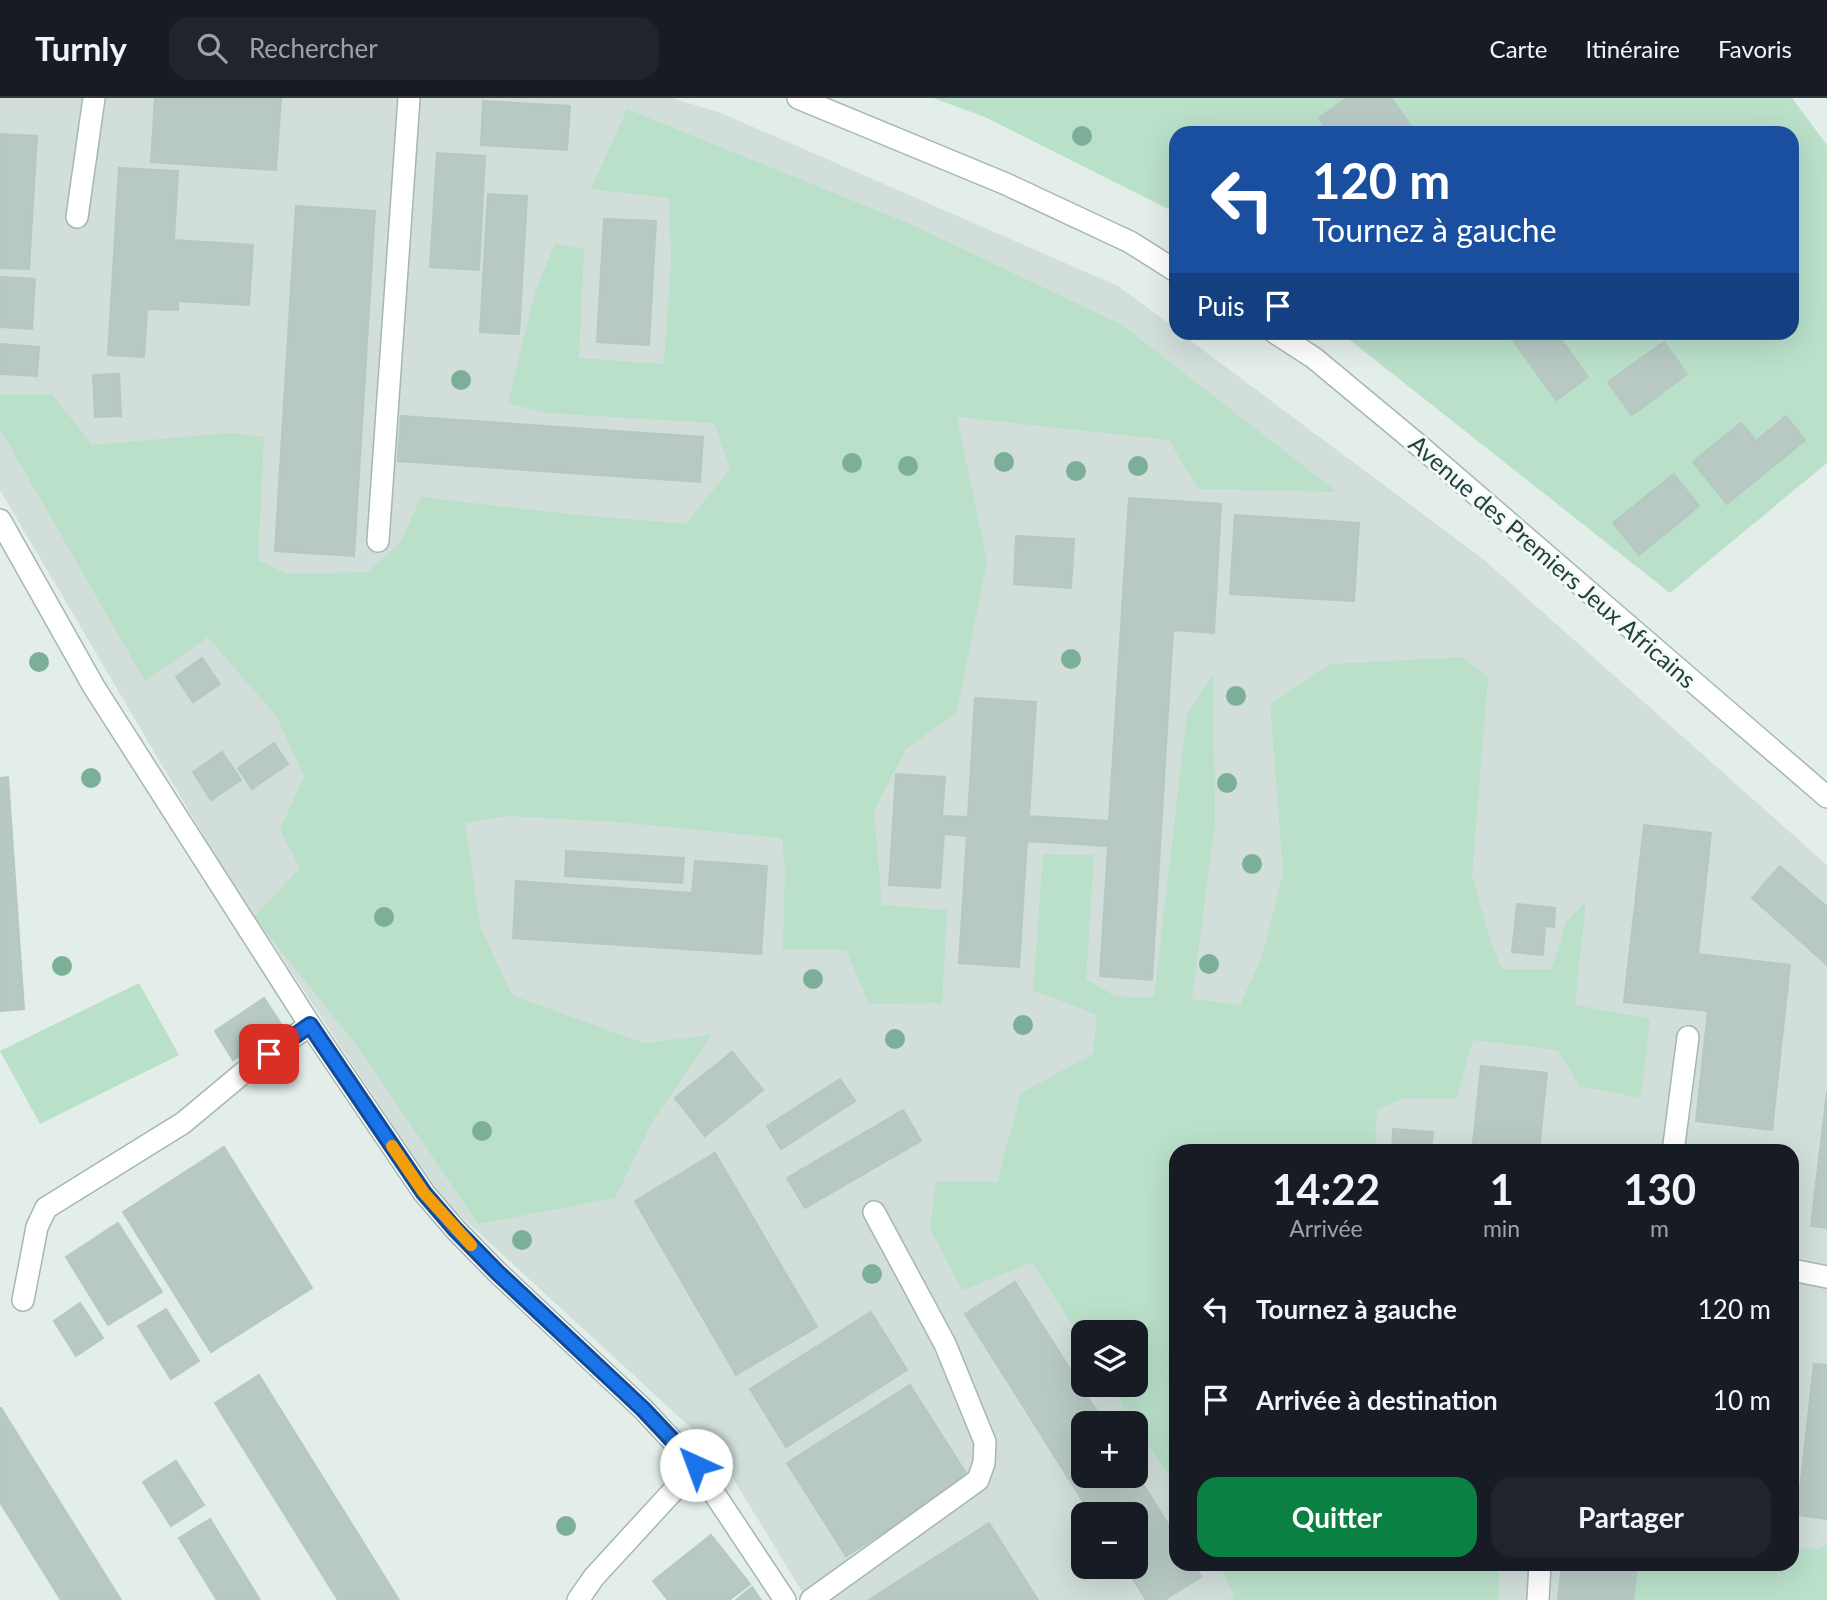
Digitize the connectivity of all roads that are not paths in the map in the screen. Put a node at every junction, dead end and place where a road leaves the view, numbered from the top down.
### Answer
1 (94, 98) edge
2 (409, 98) edge
3 (798, 98) edge
4 (77, 217) dead end
5 (1169, 267) edge
6 (1286, 340) edge
7 (0, 520) edge
8 (378, 541) dead end
9 (1827, 797) edge
10 (310, 1025) junction
11 (1688, 1037) dead end
12 (1674, 1144) edge
13 (874, 1212) dead end
14 (1799, 1271) edge
15 (1827, 1277) edge
16 (23, 1300) dead end
17 (696, 1465) junction
18 (1540, 1571) edge
19 (578, 1600) edge
20 (785, 1600) edge
21 (811, 1600) edge
22 (1538, 1600) edge

1 - 4 street
2 - 8 street
3 - 5 street
6 - 9 street, Avenue des Premiers Jeux Africains
7 - 10 street
10 - 16 street
10 - 17 street
11 - 12 street
13 - 21 street
14 - 15 street
17 - 19 street
17 - 20 street
18 - 22 street

